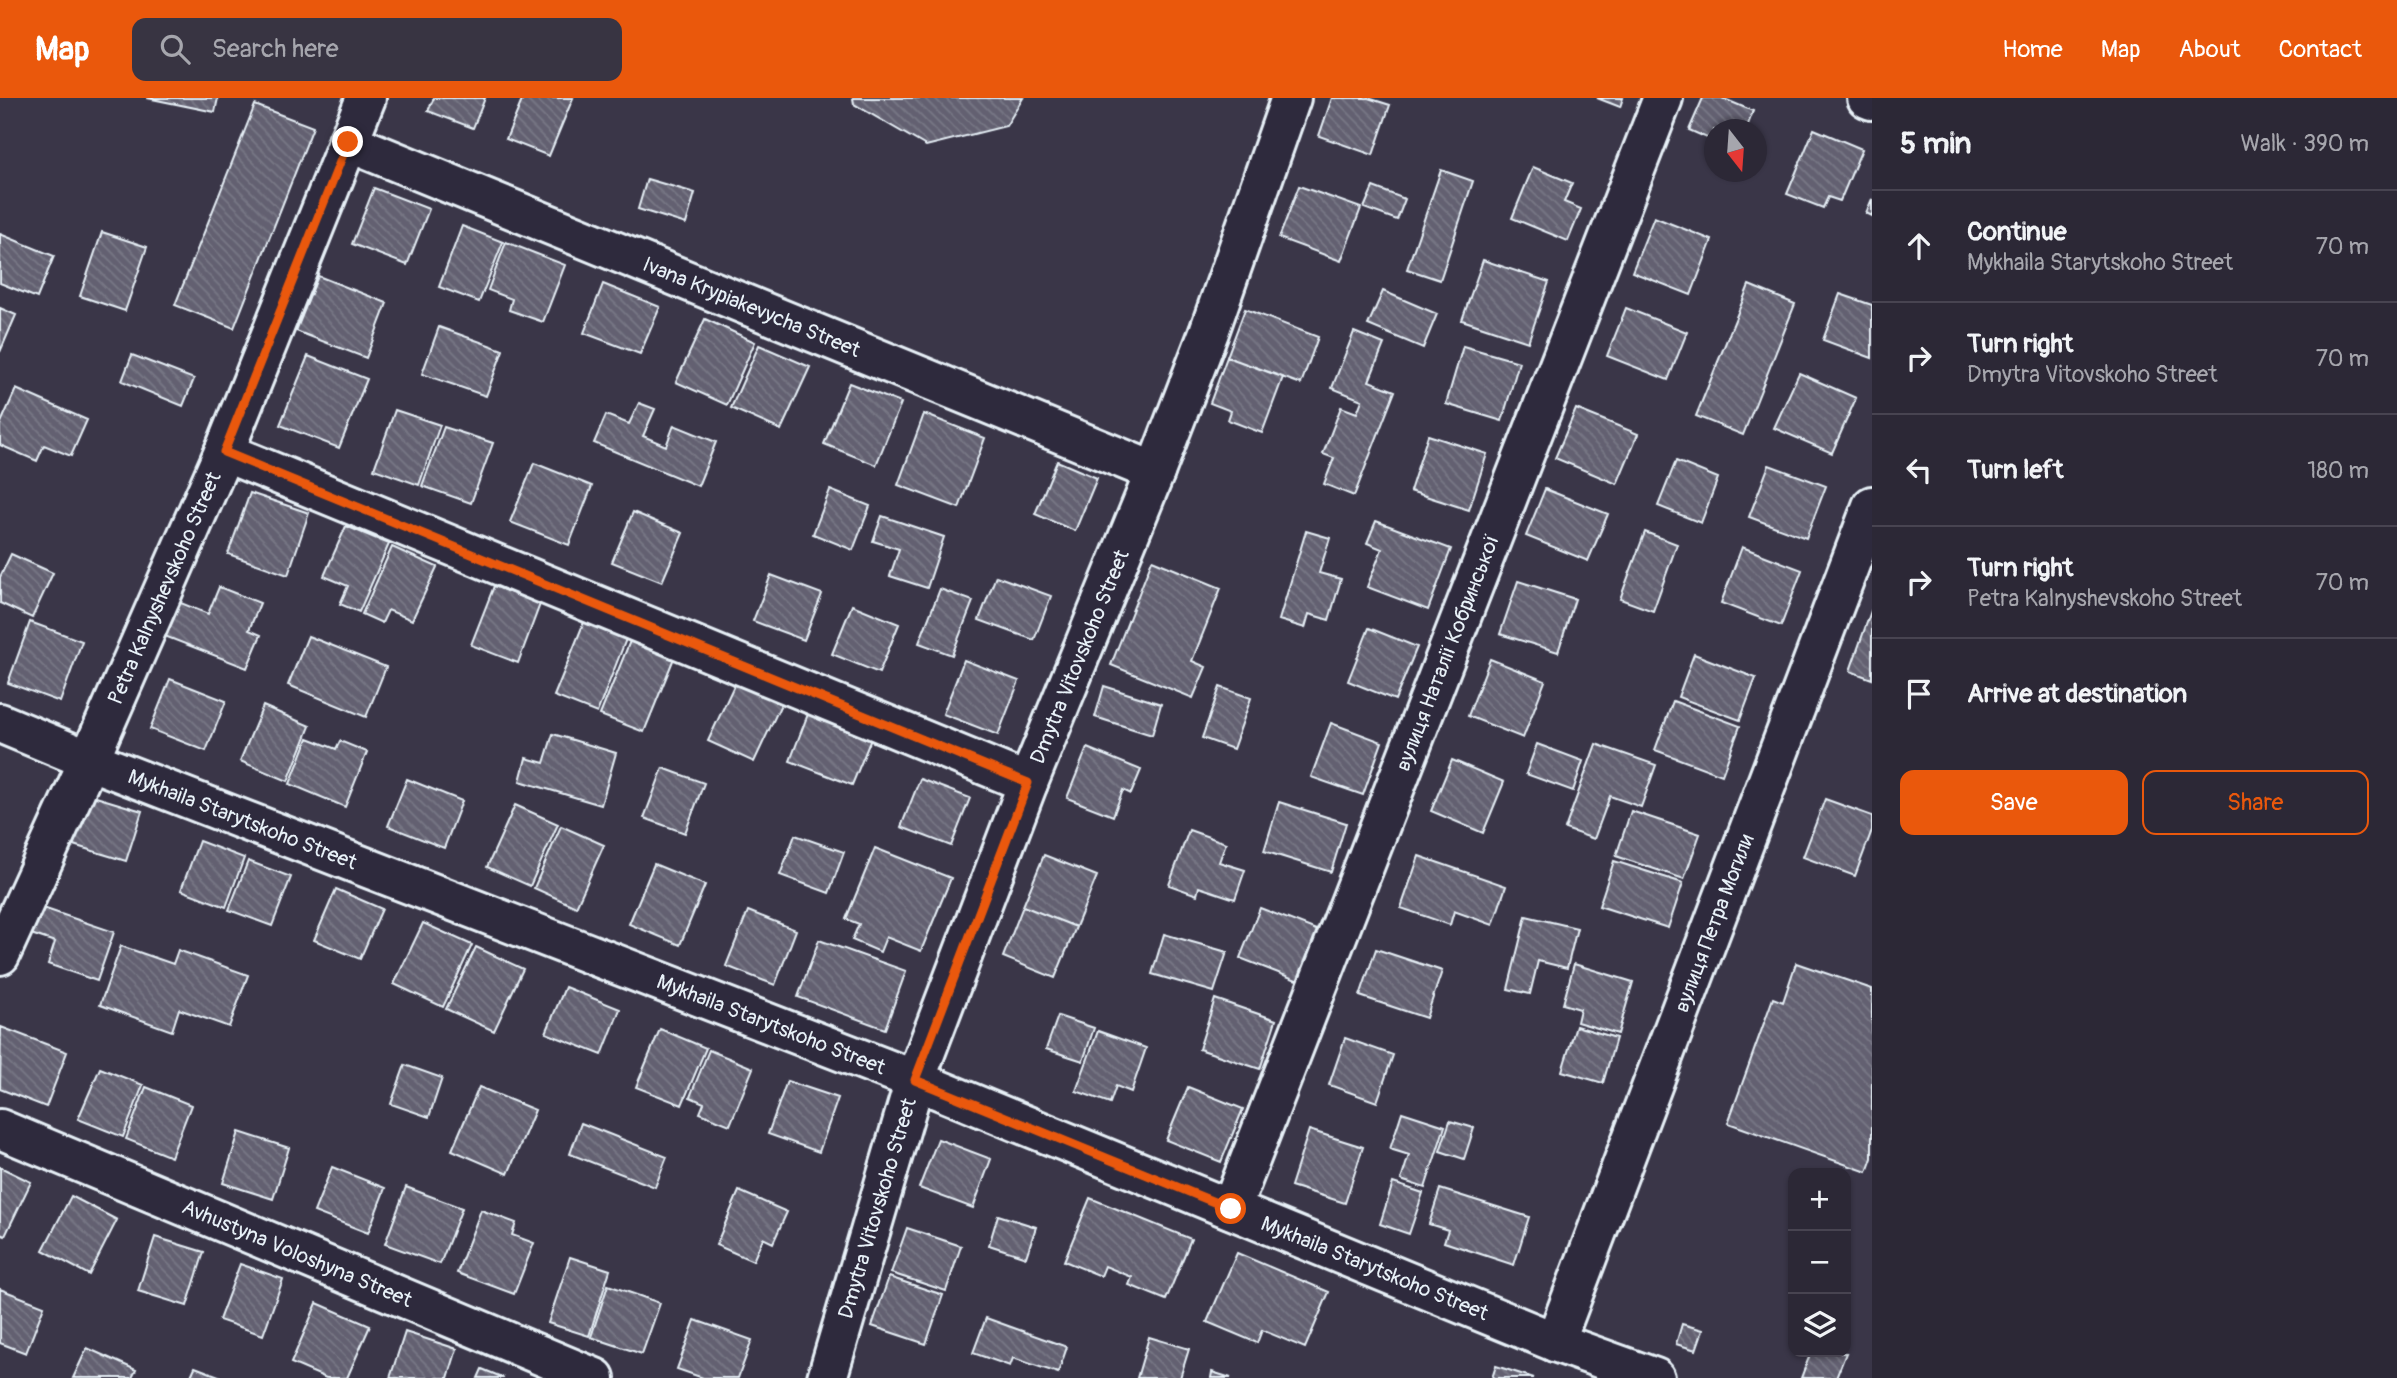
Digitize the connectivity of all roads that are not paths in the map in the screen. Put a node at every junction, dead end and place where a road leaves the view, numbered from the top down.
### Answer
1 (366, 98) edge
2 (1291, 98) edge
3 (1663, 98) edge
4 (1867, 98) edge
5 (1872, 100) edge
6 (348, 142) junction
7 (224, 452) junction
8 (1155, 472) junction
9 (1872, 506) edge
10 (0, 723) edge
11 (89, 760) junction
12 (1028, 783) junction
13 (0, 955) edge
14 (915, 1080) junction
15 (0, 1129) edge
16 (1231, 1209) junction
17 (1555, 1342) junction
18 (595, 1378) edge
19 (827, 1378) edge
20 (1655, 1378) edge

1 - 6 street, Petra Kalnyshevskoho Street
2 - 8 street, Dmytra Vitovskoho Street
3 - 16 street, вулиця Наталії Кобринської
4 - 5 street
6 - 7 street, Petra Kalnyshevskoho Street
6 - 8 street, Ivana Krypiakevycha Street
7 - 11 street, Petra Kalnyshevskoho Street
7 - 12 street
8 - 12 street, Dmytra Vitovskoho Street
9 - 17 street, вулиця Петра Могили
10 - 11 street, Mykhaila Starytskoho Street
11 - 13 street, Petra Kalnyshevskoho Street
11 - 14 street, Mykhaila Starytskoho Street
12 - 14 street, Dmytra Vitovskoho Street
14 - 16 street, Mykhaila Starytskoho Street
14 - 19 street, Dmytra Vitovskoho Street
15 - 18 street, Avhustyna Voloshyna Street
16 - 17 street, Mykhaila Starytskoho Street
17 - 20 street, Mykhaila Starytskoho Street

